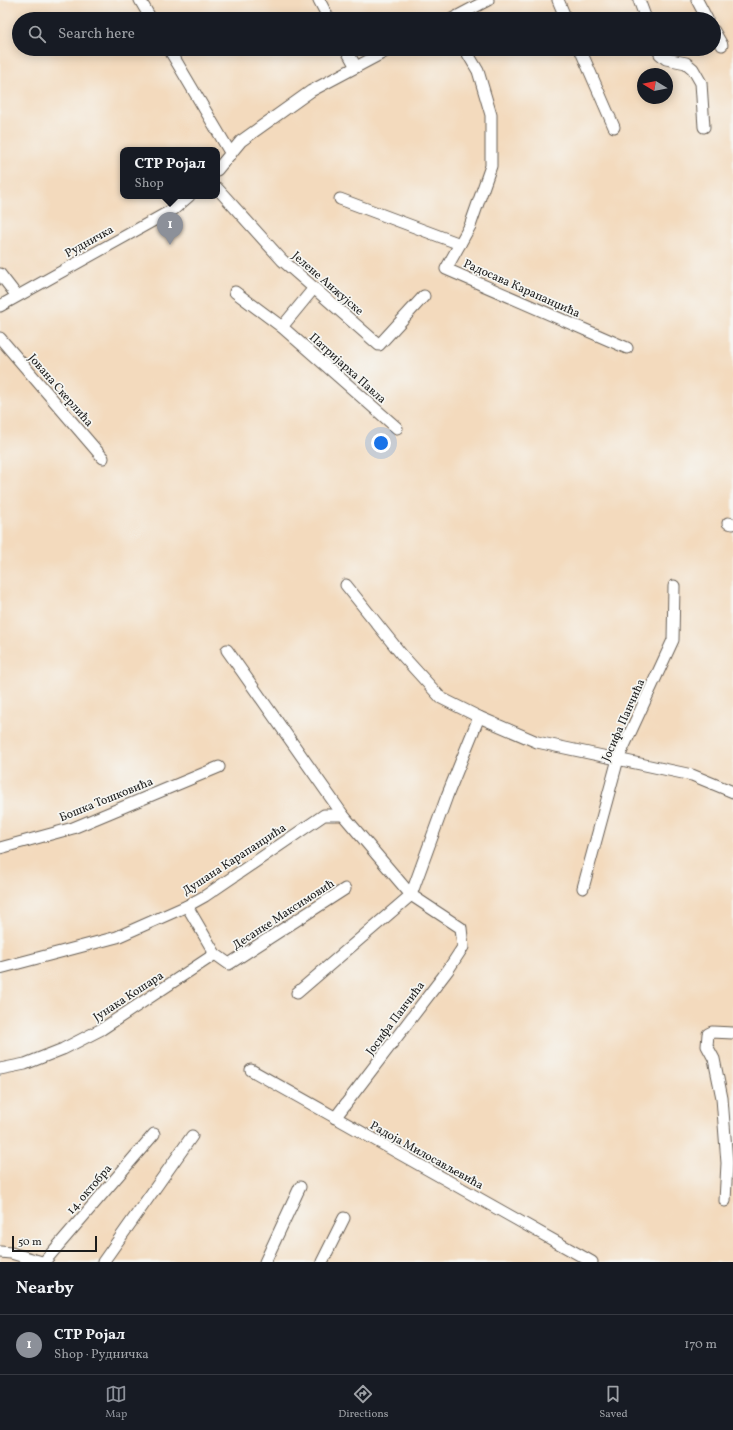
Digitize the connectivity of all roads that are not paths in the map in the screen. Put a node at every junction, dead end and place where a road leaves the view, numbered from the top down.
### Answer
1 (140, 0) edge
2 (319, 0) edge
3 (488, 0) edge
4 (558, 0) edge
5 (639, 0) edge
6 (697, 0) edge
7 (147, 12) edge
8 (325, 12) edge
9 (465, 12) edge
10 (563, 12) edge
11 (643, 12) edge
12 (703, 12) edge
13 (173, 56) edge
14 (350, 56) edge
15 (377, 56) edge
16 (469, 56) edge
17 (583, 56) edge
18 (662, 56) edge
19 (356, 67) junction
20 (614, 127) dead end
21 (704, 127) dead end
22 (231, 154) junction
23 (220, 167) edge
24 (220, 191) edge
25 (186, 199) edge
26 (340, 199) dead end
27 (460, 244) junction
28 (0, 274) edge
29 (314, 288) junction
30 (235, 292) dead end
31 (17, 296) junction
32 (424, 296) dead end
33 (0, 306) edge
34 (282, 327) junction
35 (0, 338) edge
36 (627, 348) dead end
37 (397, 428) dead end
38 (103, 458) dead end
39 (346, 585) dead end
40 (674, 586) dead end
41 (227, 650) dead end
42 (479, 717) junction
43 (618, 759) junction
44 (218, 767) dead end
45 (733, 792) edge
46 (343, 815) junction
47 (0, 848) edge
48 (583, 888) dead end
49 (345, 889) dead end
50 (411, 895) junction
51 (187, 906) junction
52 (215, 954) junction
53 (0, 968) edge
54 (297, 993) dead end
55 (733, 1033) edge
56 (0, 1069) edge
57 (251, 1070) dead end
58 (335, 1118) junction
59 (154, 1134) dead end
60 (192, 1136) dead end
61 (300, 1187) dead end
62 (725, 1201) dead end
63 (344, 1218) dead end
64 (0, 1252) edge
65 (43, 1262) edge
66 (103, 1262) edge
67 (265, 1262) edge
68 (322, 1262) edge
69 (592, 1262) edge

1 - 7 street
2 - 8 street
3 - 9 street
4 - 10 street
5 - 11 street
6 - 12 street
13 - 22 street
14 - 19 street
15 - 19 street
16 - 27 street, Радосава Карапанџића
17 - 20 street
18 - 21 street
19 - 22 street
22 - 23 street
24 - 29 street, Јелене Анжујске
25 - 31 street, Рудничка
26 - 27 street
27 - 36 street, Радосава Карапанџића
28 - 31 street
29 - 32 street, Јелене Анжујске
29 - 34 street
30 - 34 street, Патријарха Павла
31 - 33 street, Рудничка
34 - 37 street, Патријарха Павла
35 - 38 street, Јована Скерлића
39 - 42 street
40 - 43 street, Јосифа Панчића
41 - 46 street
42 - 43 street
42 - 50 street
43 - 45 street
43 - 48 street, Јосифа Панчића
44 - 47 street, Бошка Тошковића
46 - 50 street
46 - 51 street, Душана Карапанџића
49 - 52 street, Десанке Максимовић
50 - 54 street
50 - 58 street, Јосифа Панчића
51 - 52 street
51 - 53 street, Душана Карапанџића
52 - 56 street, Јунака Кошара
55 - 62 street
57 - 58 street, Радоја Милосављевића
58 - 69 street, Радоја Милосављевића
59 - 65 street, 14. октобра
60 - 66 street
61 - 67 street
63 - 68 street
64 - 65 street, 14. октобра

